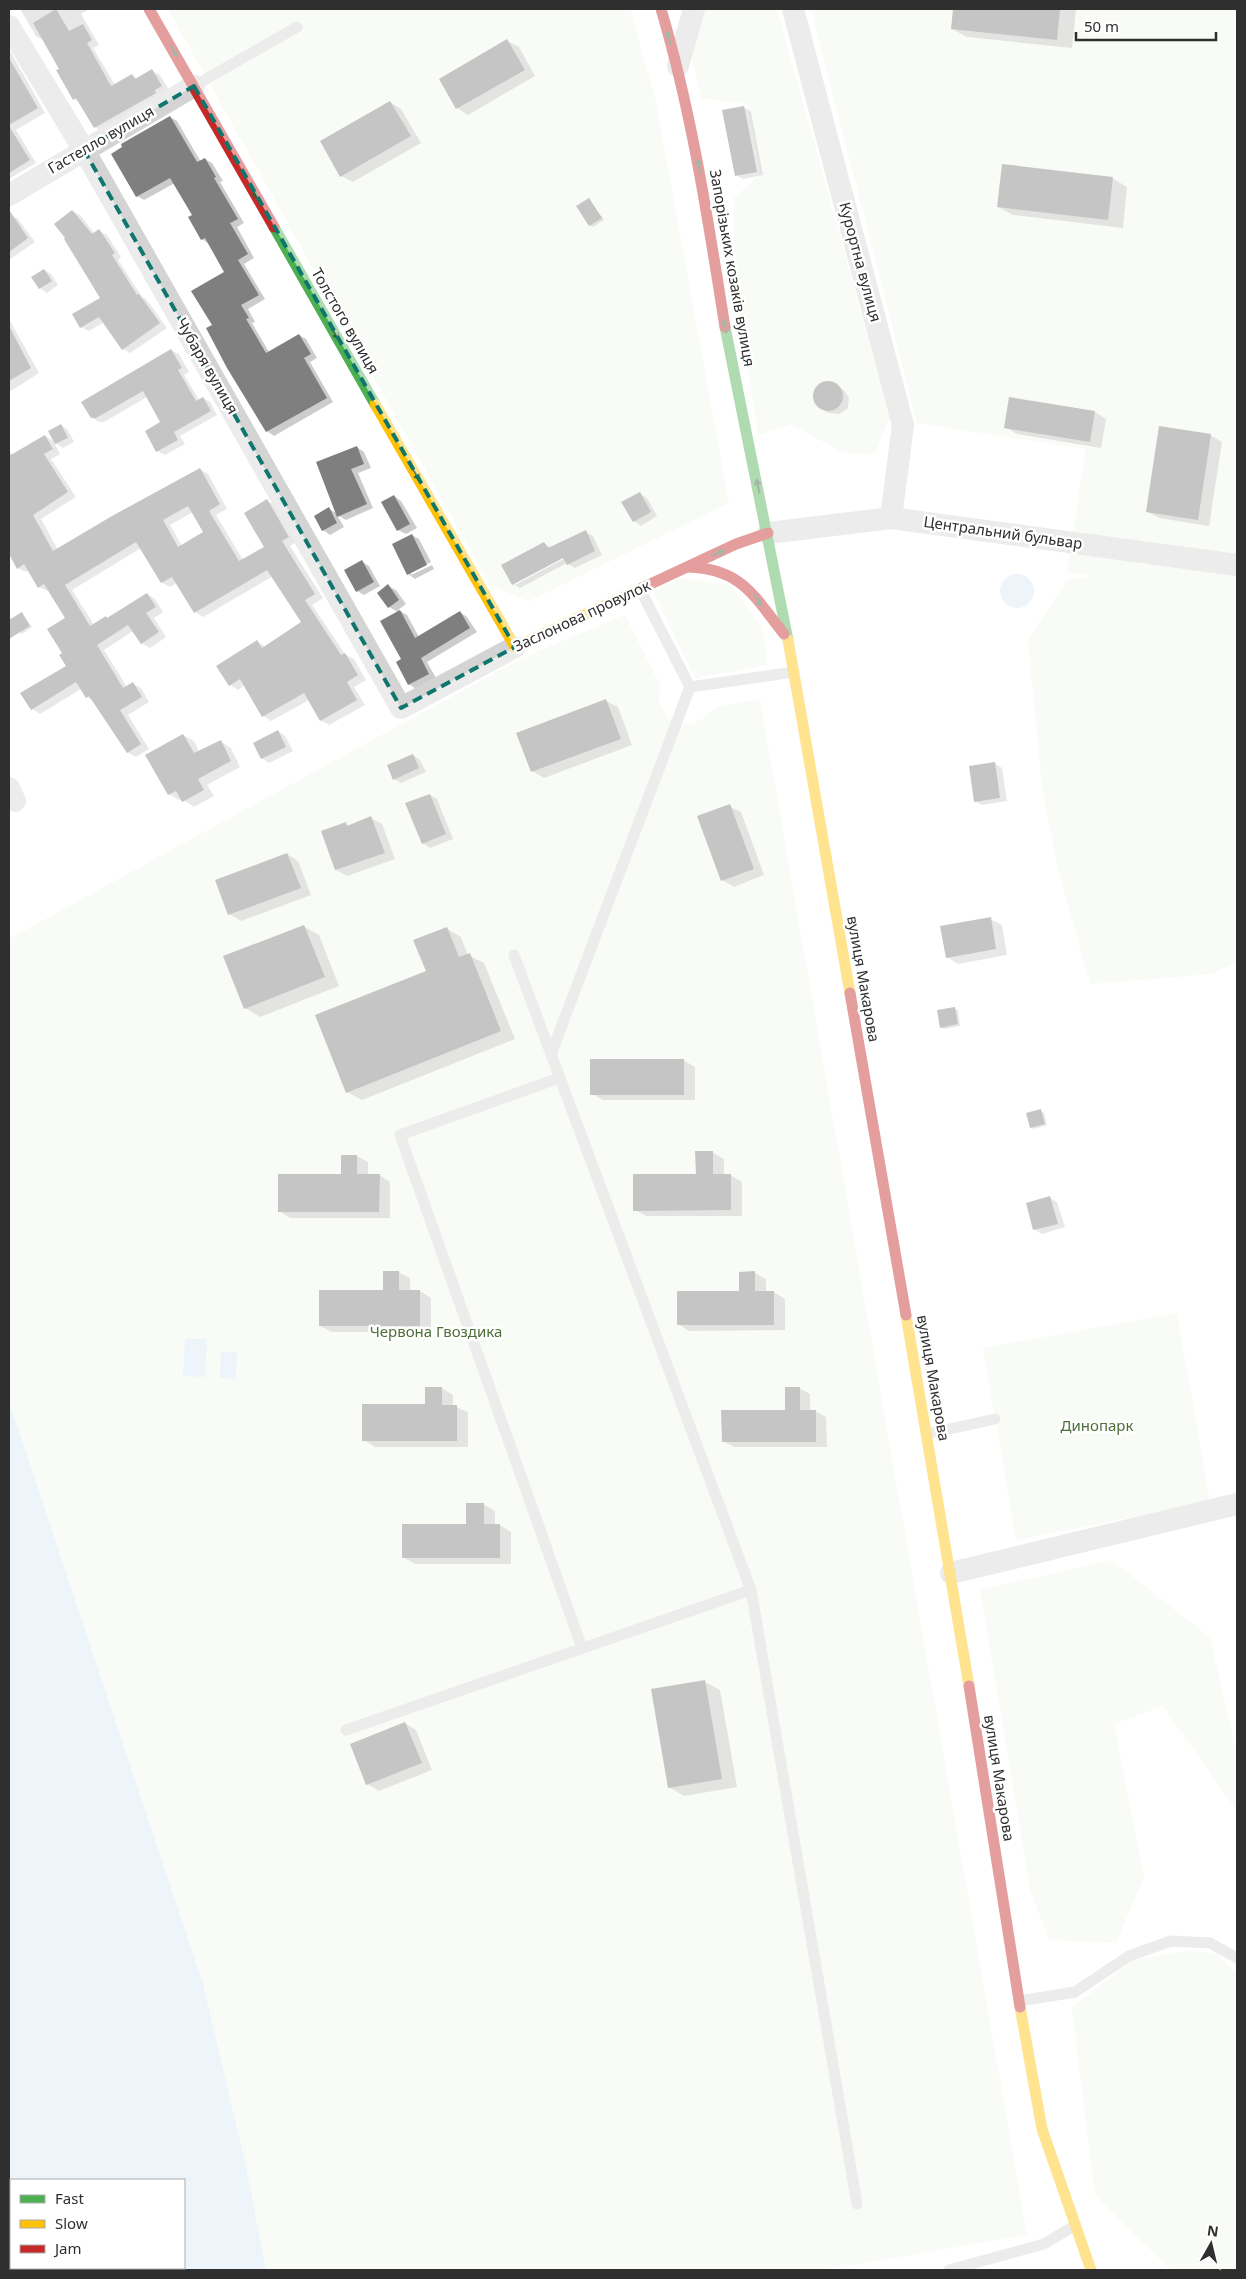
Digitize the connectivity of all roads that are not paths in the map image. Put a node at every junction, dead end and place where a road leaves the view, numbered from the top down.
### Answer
1 (150, 9) edge
2 (661, 9) edge
3 (694, 9) edge
4 (793, 9) edge
5 (9, 26) edge
6 (297, 27) dead end
7 (678, 66) junction
8 (194, 86) junction
9 (84, 150) junction
10 (9, 195) edge
11 (891, 518) junction
12 (768, 533) junction
13 (1237, 566) edge
14 (686, 568) junction
15 (640, 589) junction
16 (786, 637) junction
17 (515, 647) junction
18 (794, 672) junction
19 (690, 688) junction
20 (401, 708) joint
21 (514, 955) dead end
22 (550, 1054) junction
23 (559, 1078) junction
24 (995, 1419) dead end
25 (928, 1434) junction
26 (1237, 1504) edge
27 (951, 1573) junction
28 (751, 1590) junction
29 (582, 1648) junction
30 (346, 1730) dead end
31 (1237, 1958) edge
32 (1019, 2001) junction
33 (857, 2204) dead end
34 (1074, 2226) junction
35 (1098, 2255) dead end
36 (949, 2270) edge
37 (1091, 2270) edge

1 -> 8 main road, Толстого вулиця
7 -> 2 main road, Запорізьких козаків вулиця
3 - 7 street
4 - 11 street, Курортна вулиця
5 - 9 street, Чубаря вулиця
6 - 8 lane
12 -> 7 main road, Запорізьких козаків вулиця
8 - 9 street, Гастелло вулиця
8 -> 17 main road, Толстого вулиця
9 - 10 street, Гастелло вулиця
9 - 20 street, Чубаря вулиця
11 - 12 street, Центральний бульвар
11 - 13 street, Центральний бульвар
14 -> 12 main road, Заслонова провулок
12 - 16 main road, вулиця Макарова
14 - 15 main road, Заслонова провулок
14 -> 16 main road
15 - 17 main road, Заслонова провулок
15 - 19 lane
16 - 18 main road, вулиця Макарова
17 - 20 street, Заслонова провулок
18 - 19 lane
18 - 25 main road, вулиця Макарова
19 - 22 lane
21 - 22 lane
22 - 23 lane
23 - 28 lane
23 - 29 lane
24 - 25 lane
25 - 27 main road, вулиця Макарова
26 - 27 street
27 - 32 main road, вулиця Макарова
28 - 29 lane
28 - 33 lane
29 - 30 lane
31 - 32 lane
32 - 34 main road, вулиця Макарова
34 - 35 main road, вулиця Макарова
34 - 36 lane
34 - 37 main road, вулиця Макарова

